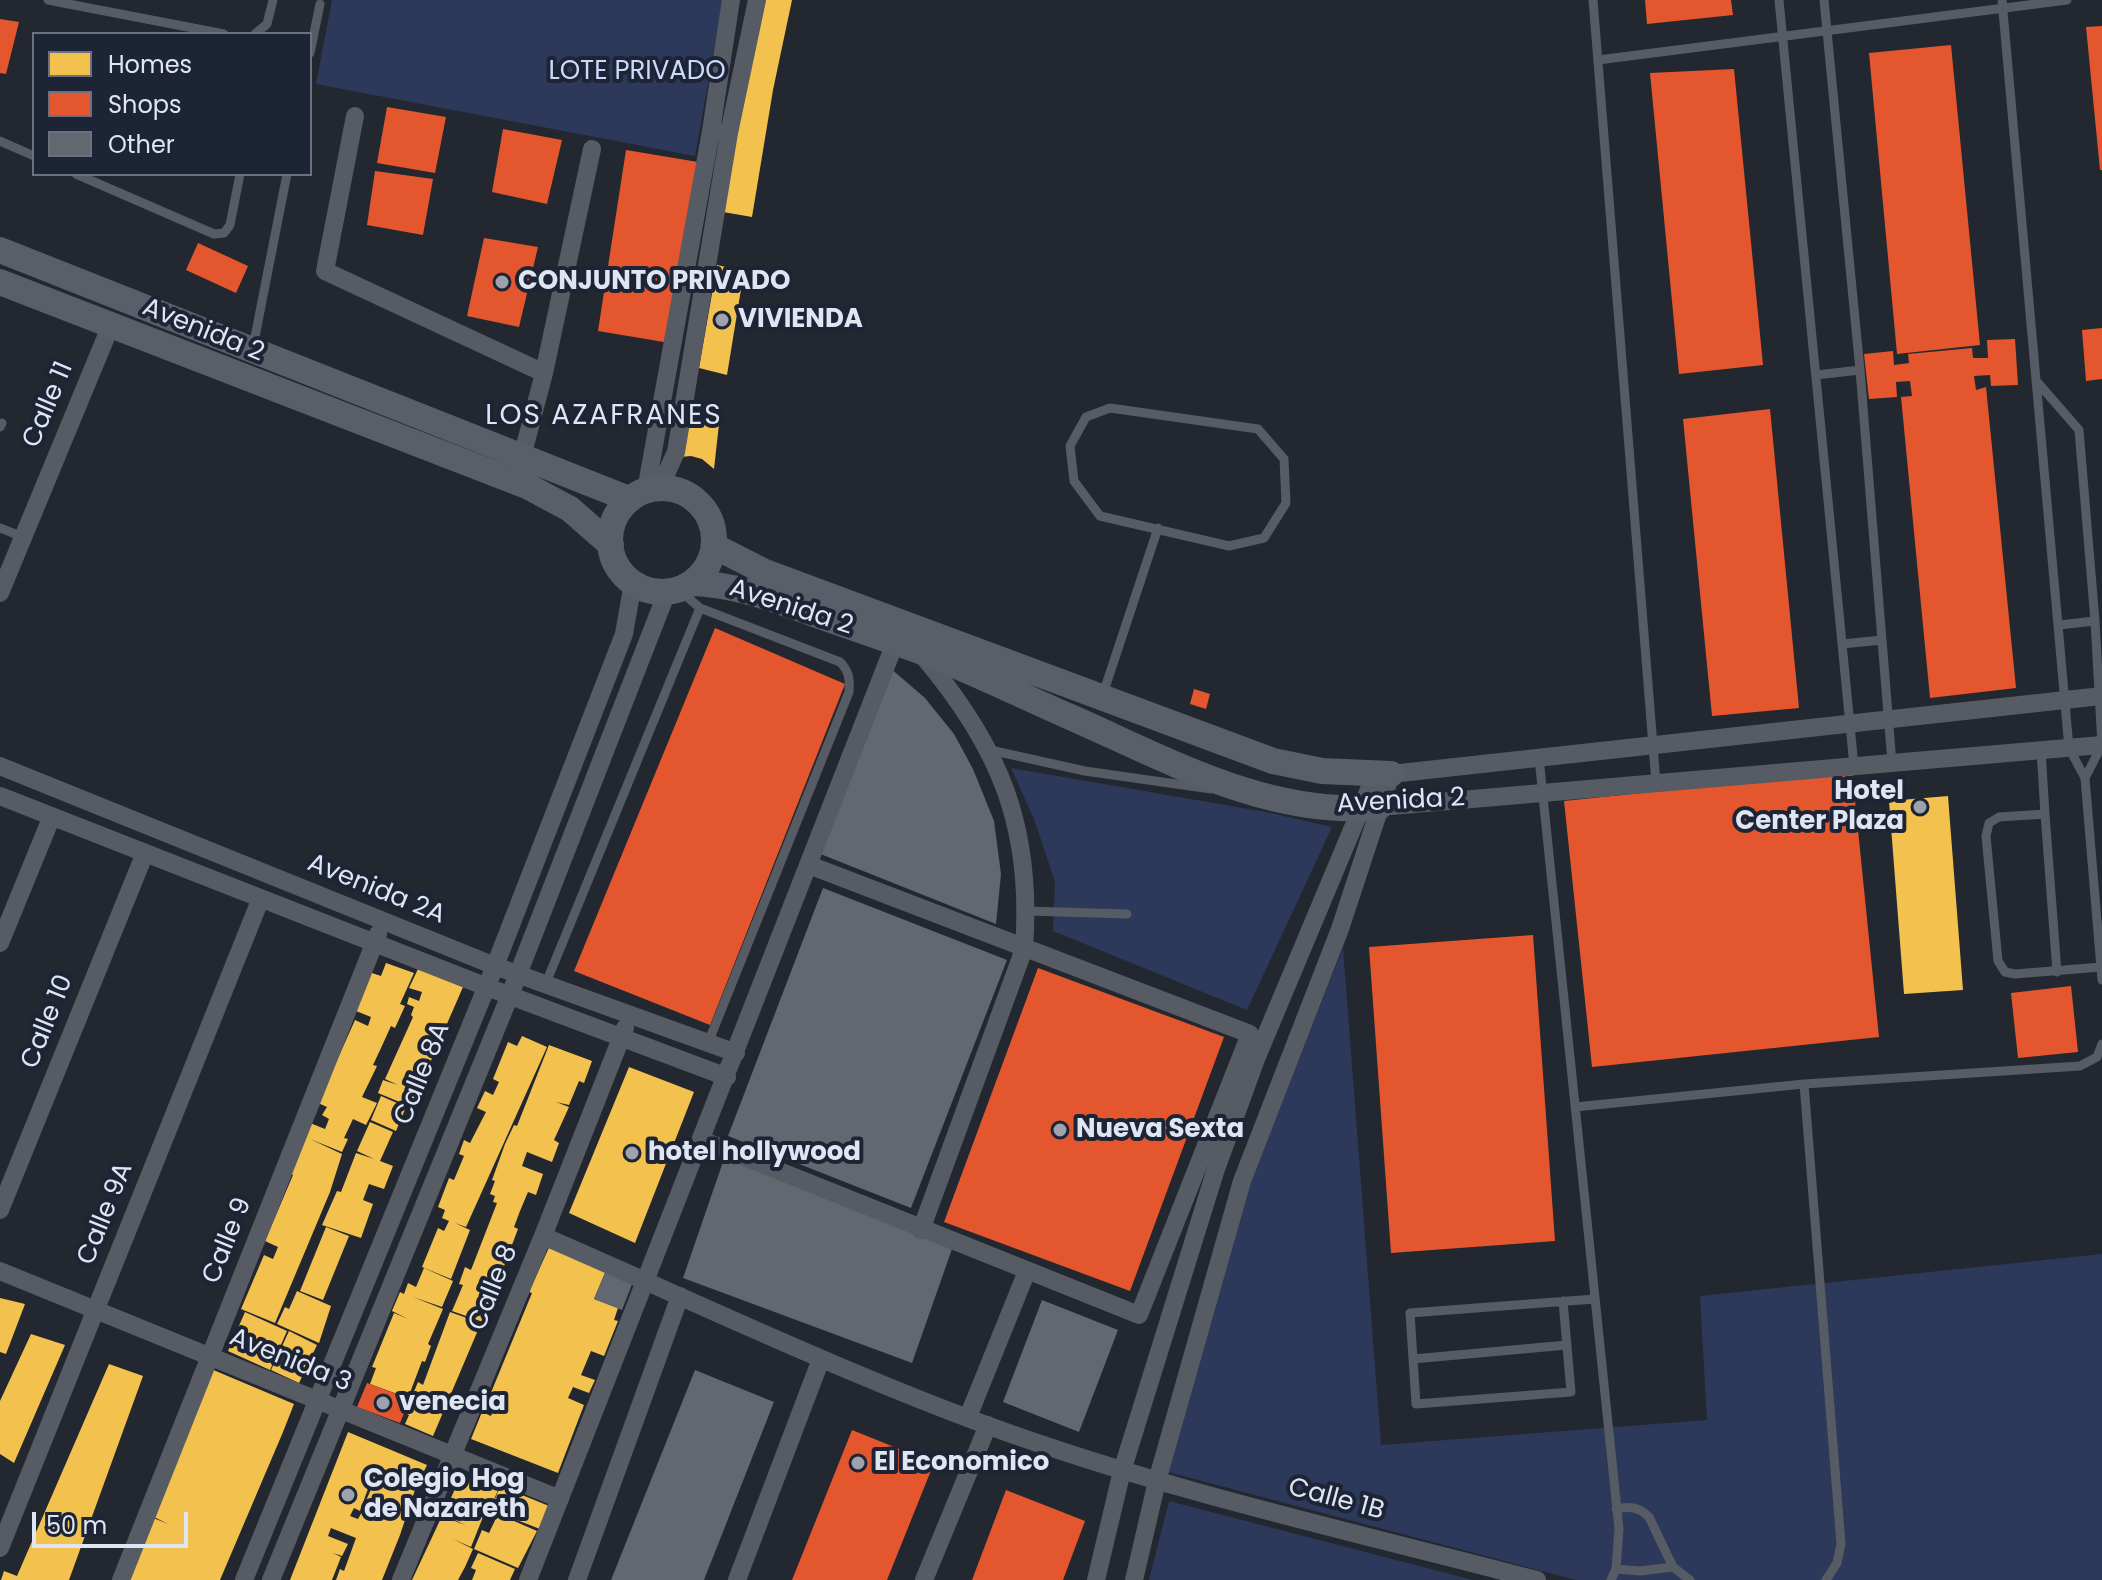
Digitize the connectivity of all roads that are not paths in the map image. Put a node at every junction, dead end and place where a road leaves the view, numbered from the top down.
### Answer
1 (48, 0) edge
2 (273, 0) edge
3 (731, 0) edge
4 (757, 0) edge
5 (1593, 0) edge
6 (1779, 0) edge
7 (1824, 0) edge
8 (2067, 0) edge
9 (320, 4) dead end
10 (2003, 4) edge
11 (1826, 29) junction
12 (214, 32) edge
13 (257, 32) edge
14 (1782, 34) junction
15 (312, 43) edge
16 (1598, 60) junction
17 (355, 116) dead end
18 (720, 132) junction
19 (0, 141) edge
20 (592, 149) dead end
21 (32, 155) edge
22 (81, 176) edge
23 (240, 176) edge
24 (287, 176) edge
25 (0, 250) edge
26 (0, 282) edge
27 (111, 325) junction
28 (252, 350) junction
29 (1860, 370) junction
30 (544, 373) junction
31 (1816, 375) junction
32 (2038, 383) junction
33 (522, 457) junction
34 (645, 492) junction
35 (0, 528) edge
36 (1158, 528) junction
37 (23, 537) junction
38 (611, 545) junction
39 (714, 546) junction
40 (633, 583) junction
41 (0, 593) edge
42 (684, 593) junction
43 (2095, 621) junction
44 (2059, 625) junction
45 (1882, 640) junction
46 (1842, 644) junction
47 (906, 647) junction
48 (2101, 696) edge
49 (1102, 698) junction
50 (2065, 700) junction
51 (1889, 719) junction
52 (1850, 723) junction
53 (1653, 745) junction
54 (2102, 745) edge
55 (2069, 748) junction
56 (990, 750) junction
57 (2041, 750) junction
58 (1539, 758) junction
59 (1892, 763) junction
60 (0, 766) edge
61 (1854, 766) junction
62 (1383, 774) junction
63 (2085, 778) junction
64 (1656, 783) junction
65 (1543, 793) junction
66 (0, 796) edge
67 (1272, 798) junction
68 (1370, 808) junction
69 (2045, 814) junction
70 (52, 816) junction
71 (145, 853) junction
72 (809, 865) junction
73 (261, 898) junction
74 (1027, 911) junction
75 (1127, 914) dead end
76 (383, 920) junction
77 (0, 943) edge
78 (374, 943) junction
79 (1024, 949) junction
80 (495, 966) junction
81 (2101, 967) edge
82 (2057, 972) junction
83 (518, 973) junction
84 (2102, 980) edge
85 (546, 983) junction
86 (487, 987) junction
87 (510, 995) junction
88 (630, 1014) junction
89 (621, 1037) junction
90 (708, 1043) junction
91 (2102, 1044) edge
92 (736, 1053) junction
93 (727, 1077) junction
94 (1804, 1084) junction
95 (1575, 1107) junction
96 (702, 1140) junction
97 (0, 1210) edge
98 (921, 1230) junction
99 (543, 1236) junction
100 (0, 1271) edge
101 (1027, 1271) junction
102 (646, 1280) junction
103 (680, 1296) junction
104 (1595, 1299) junction
105 (1563, 1301) junction
106 (96, 1310) junction
107 (1567, 1345) junction
108 (210, 1357) junction
109 (821, 1359) junction
110 (1413, 1359) junction
111 (317, 1400) junction
112 (340, 1410) junction
113 (968, 1417) junction
114 (988, 1425) junction
115 (453, 1456) junction
116 (1122, 1471) junction
117 (1157, 1481) junction
118 (560, 1499) junction
119 (1616, 1509) junction
120 (0, 1548) edge
121 (1673, 1567) junction
122 (1616, 1569) junction
123 (121, 1580) edge
124 (244, 1580) edge
125 (271, 1580) edge
126 (401, 1580) edge
127 (528, 1580) edge
128 (577, 1580) edge
129 (737, 1580) edge
130 (924, 1580) edge
131 (1096, 1580) edge
132 (1134, 1580) edge
133 (1537, 1580) edge
134 (1611, 1580) edge
135 (1690, 1580) edge
136 (1826, 1580) edge

1 - 12 lane
2 - 13 lane
3 - 18 street
4 - 18 street
5 - 16 lane
6 - 14 lane
7 - 11 lane
8 - 10 lane
9 - 15 lane
10 - 11 lane
10 - 32 lane
11 - 14 lane
11 - 29 lane
14 - 16 lane
14 - 31 lane
16 - 53 lane
17 - 30 street
18 - 34 street
19 - 21 lane
20 - 30 street
22 - 23 lane
24 - 28 lane
25 - 28 street, Avenida 2
26 - 27 street, Avenida 2
27 - 37 street, Calle 11
27 - 38 street, Avenida 2
28 - 33 street, Avenida 2
29 - 31 lane
29 - 45 lane
30 - 33 street
31 - 46 lane
32 - 43 lane
32 - 44 lane
33 - 34 street, Avenida 2
34 - 38 street
34 - 39 street
35 - 37 lane
36 - 36 lane
36 - 49 lane
37 - 41 street, Calle 11
38 - 40 street
39 - 42 street
39 - 49 street, Avenida 2
40 - 42 street
40 - 80 street, Calle 8A
42 - 47 street, Avenida 2
42 - 83 street, Calle 8A
42 - 85 lane
42 - 90 lane
43 - 44 lane
43 - 48 lane
44 - 50 lane
45 - 46 lane
45 - 51 lane
46 - 52 lane
47 - 56 street
47 - 67 street, Avenida 2
47 - 72 street
48 - 50 street, Avenida 2
48 - 54 lane
49 - 62 street, Avenida 2
50 - 51 street, Avenida 2
50 - 55 lane
51 - 52 street, Avenida 2
51 - 59 lane
52 - 53 street, Avenida 2
52 - 61 lane
53 - 58 street, Avenida 2
53 - 64 lane
54 - 55 street, Avenida 2
54 - 63 lane
55 - 57 street, Avenida 2
55 - 63 lane
56 - 67 lane
56 - 74 street
57 - 59 street, Avenida 2
57 - 69 lane
58 - 62 street, Avenida 2
58 - 65 lane
59 - 61 street, Avenida 2
60 - 76 street, Avenida 2A
61 - 64 street, Avenida 2
62 - 68 street
63 - 81 lane
64 - 65 street, Avenida 2
65 - 68 street, Avenida 2
65 - 95 lane
66 - 70 street, Avenida 2A
67 - 68 street, Avenida 2
68 - 116 street
68 - 117 street
69 - 82 lane
69 - 82 lane
70 - 71 street, Avenida 2A
70 - 77 street
71 - 73 street, Avenida 2A
71 - 97 street, Calle 10
72 - 79 street
72 - 92 street
73 - 78 street, Avenida 2A
73 - 106 street, Calle 9A
74 - 75 lane
74 - 79 street
76 - 78 street, Calle 9
76 - 80 street, Avenida 2A
78 - 86 street, Avenida 2A
78 - 108 street, Calle 9
79 - 98 street
79 - 101 street
80 - 83 street, Avenida 2A
80 - 86 street, Calle 8A
81 - 82 lane
81 - 84 lane
83 - 85 street, Avenida 2A
83 - 87 street, Calle 8A
85 - 88 street, Avenida 2A
86 - 87 street, Avenida 2A
86 - 111 street, Calle 8A
87 - 89 street, Avenida 2A
87 - 112 street, Calle 8A
88 - 89 street, Calle 8
88 - 90 street, Avenida 2A
89 - 93 street, Avenida 2A
89 - 99 street, Calle 8
90 - 92 street, Avenida 2A
91 - 94 lane
92 - 93 street
93 - 96 street
94 - 95 lane
94 - 136 lane
95 - 104 lane
96 - 98 street
96 - 102 street
98 - 101 street
99 - 102 street, Calle 1B
99 - 115 street, Calle 8
100 - 106 street, Avenida 3
101 - 113 street
102 - 103 street, Calle 1B
102 - 118 street
103 - 109 street, Calle 1B
103 - 128 street
104 - 105 lane
104 - 119 lane
105 - 107 lane
105 - 110 lane
106 - 108 street, Avenida 3
106 - 120 street, Calle 9A
107 - 110 lane
107 - 110 lane
108 - 111 street, Avenida 3
108 - 123 street, Calle 9
109 - 113 street, Calle 1B
109 - 129 street
111 - 112 street, Avenida 3
111 - 124 street, Calle 8A
112 - 115 street, Avenida 3
112 - 125 street, Calle 8A
113 - 114 street, Calle 1B
114 - 116 street, Calle 1B
114 - 130 street
115 - 118 street, Avenida 3
115 - 126 street, Calle 8
116 - 117 street, Calle 1B
116 - 131 street
117 - 132 street
117 - 133 street, Calle 1B
118 - 127 street
119 - 121 lane
119 - 122 lane
121 - 122 lane
121 - 135 lane
122 - 134 lane

